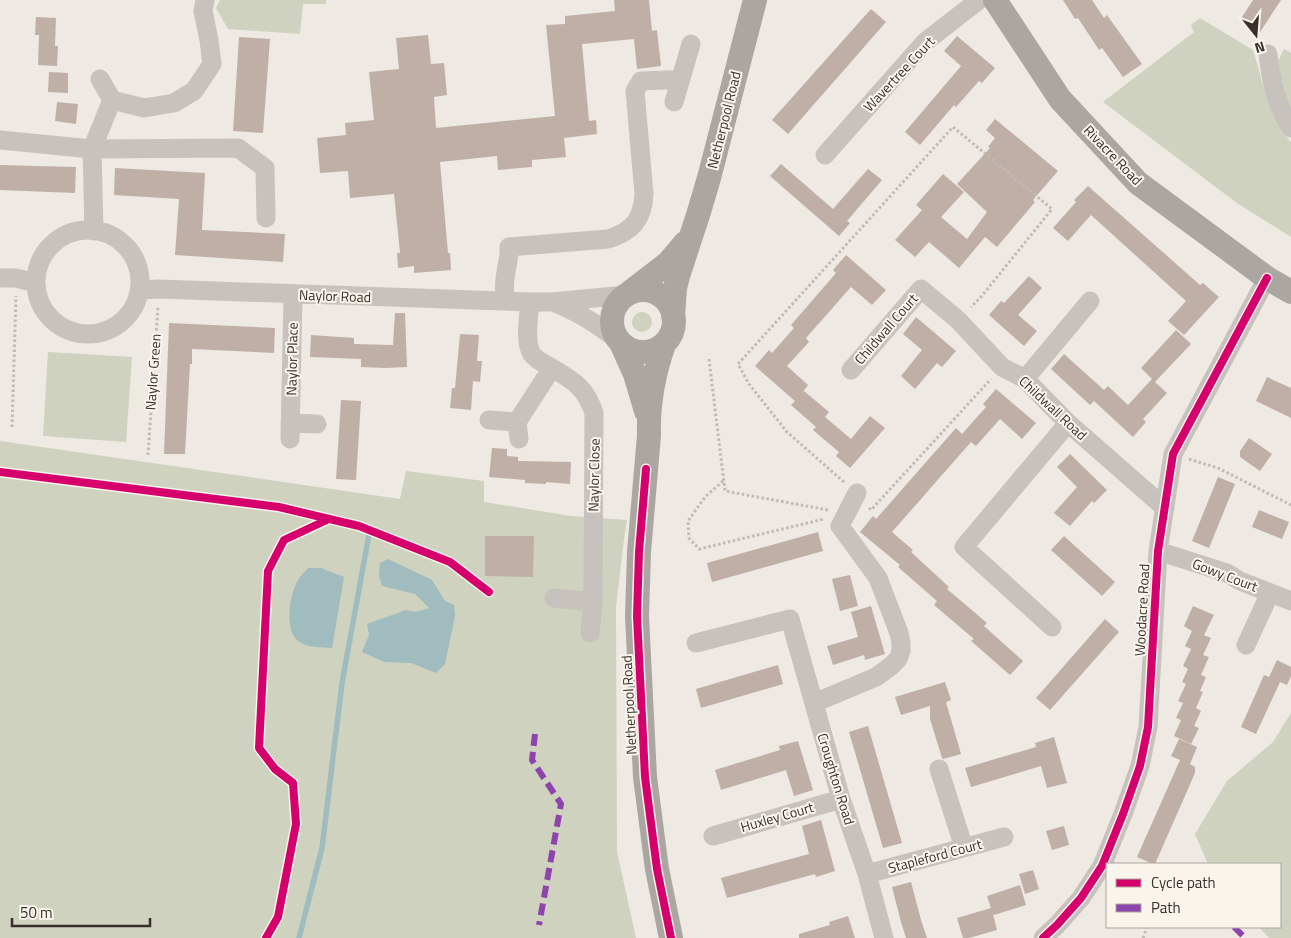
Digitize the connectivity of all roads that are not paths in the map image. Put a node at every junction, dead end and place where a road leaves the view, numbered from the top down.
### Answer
1 (205, 0) edge
2 (754, 0) edge
3 (979, 0) edge
4 (995, 0) edge
5 (691, 44) dead end
6 (1268, 54) dead end
7 (100, 79) dead end
8 (680, 80) junction
9 (112, 100) junction
10 (674, 102) dead end
11 (1291, 128) edge
12 (0, 140) edge
13 (92, 149) junction
14 (826, 155) dead end
15 (266, 218) dead end
16 (94, 231) junction
17 (690, 238) junction
18 (8, 278) edge
19 (1267, 278) junction
20 (36, 283) junction
21 (921, 288) joint
22 (140, 290) junction
23 (1291, 292) edge
24 (293, 294) junction
25 (628, 294) junction
26 (505, 301) junction
27 (1090, 301) dead end
28 (530, 302) junction
29 (552, 302) junction
30 (673, 316) junction
31 (621, 344) junction
32 (664, 344) junction
33 (552, 368) junction
34 (851, 370) dead end
35 (1025, 379) junction
36 (489, 420) dead end
37 (649, 420) junction
38 (1068, 423) junction
39 (317, 424) dead end
40 (856, 493) dead end
41 (1165, 508) junction
42 (1158, 551) junction
43 (1285, 596) edge
44 (554, 598) dead end
45 (593, 602) junction
46 (1052, 627) dead end
47 (590, 634) dead end
48 (696, 643) dead end
49 (1246, 645) dead end
50 (814, 703) junction
51 (939, 769) dead end
52 (841, 799) junction
53 (713, 836) dead end
54 (1004, 837) dead end
55 (964, 848) junction
56 (867, 874) junction
57 (671, 938) edge
58 (884, 938) edge
59 (1043, 938) edge

1 - 9 street
2 - 17 main road, Netherpool Road
3 - 14 street, Wavertree Court
4 - 19 main road, Rivacre Road
5 - 8 street
6 - 11 street
7 - 9 street
8 - 10 street
8 - 26 street
9 - 13 street
12 - 13 street
13 - 15 street
13 - 16 street
16 - 20 street
16 - 22 street
17 - 25 main road, Netherpool Road
17 - 30 main road, Netherpool Road
18 - 20 street
19 - 23 main road, Rivacre Road
19 - 41 street, Woodacre Road
20 - 22 street
21 - 34 street, Childwall Court
21 - 35 street, Childwall Road
22 - 24 street, Naylor Road
24 - 26 street, Naylor Road
24 - 39 street, Naylor Place
25 - 29 street, Naylor Road
25 - 30 main road
25 - 31 main road
26 - 28 street, Naylor Road
27 - 35 street
28 - 29 street, Naylor Road
28 - 33 street, Naylor Close
29 - 31 street
30 - 32 main road
31 - 32 main road
31 - 37 main road, Netherpool Road
32 - 37 main road, Netherpool Road
33 - 36 street
33 - 45 street, Naylor Close
35 - 38 street, Childwall Road
37 - 57 main road, Netherpool Road
38 - 41 street, Childwall Road
38 - 46 street
40 - 50 street
41 - 42 street, Woodacre Road
42 - 43 street, Gowy Court
42 - 59 street, Woodacre Road
43 - 49 street
44 - 45 street
45 - 47 street, Naylor Close
48 - 50 street, Croughton Road
50 - 52 street, Croughton Road
51 - 55 street
52 - 53 street, Huxley Court
52 - 56 street, Croughton Road
54 - 55 street, Stapleford Court
55 - 56 street, Stapleford Court
56 - 58 street, Croughton Road

